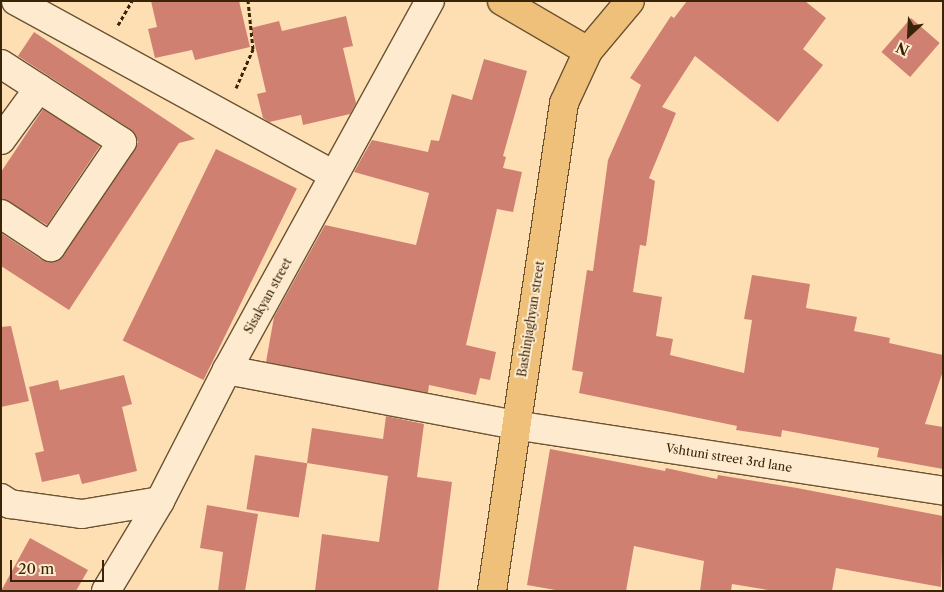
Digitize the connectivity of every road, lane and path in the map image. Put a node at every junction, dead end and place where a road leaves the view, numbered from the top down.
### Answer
1 (16, 1) edge
2 (248, 1) edge
3 (430, 1) edge
4 (502, 1) edge
5 (630, 1) edge
6 (588, 51) junction
7 (1, 64) edge
8 (39, 88) junction
9 (223, 116) junction
10 (1, 140) edge
11 (334, 175) junction
12 (1, 214) edge
13 (227, 370) junction
14 (514, 425) junction
15 (943, 491) edge
16 (1, 498) edge
17 (160, 501) junction
18 (106, 591) edge
19 (492, 591) edge

1 - 9 street
2 - 9 path
3 - 11 street, Sisakyan street
4 - 6 main road
5 - 6 main road
6 - 14 main road, Bashinjaghyan street
7 - 8 street
8 - 10 street
8 - 12 street
9 - 11 street
11 - 13 street, Sisakyan street
13 - 14 street, Vshtuni street 3rd lane
13 - 17 street, Sisakyan street
14 - 15 street, Vshtuni street 3rd lane
14 - 19 main road, Bashinjaghyan street
16 - 17 street
17 - 18 street, Sisakyan street

